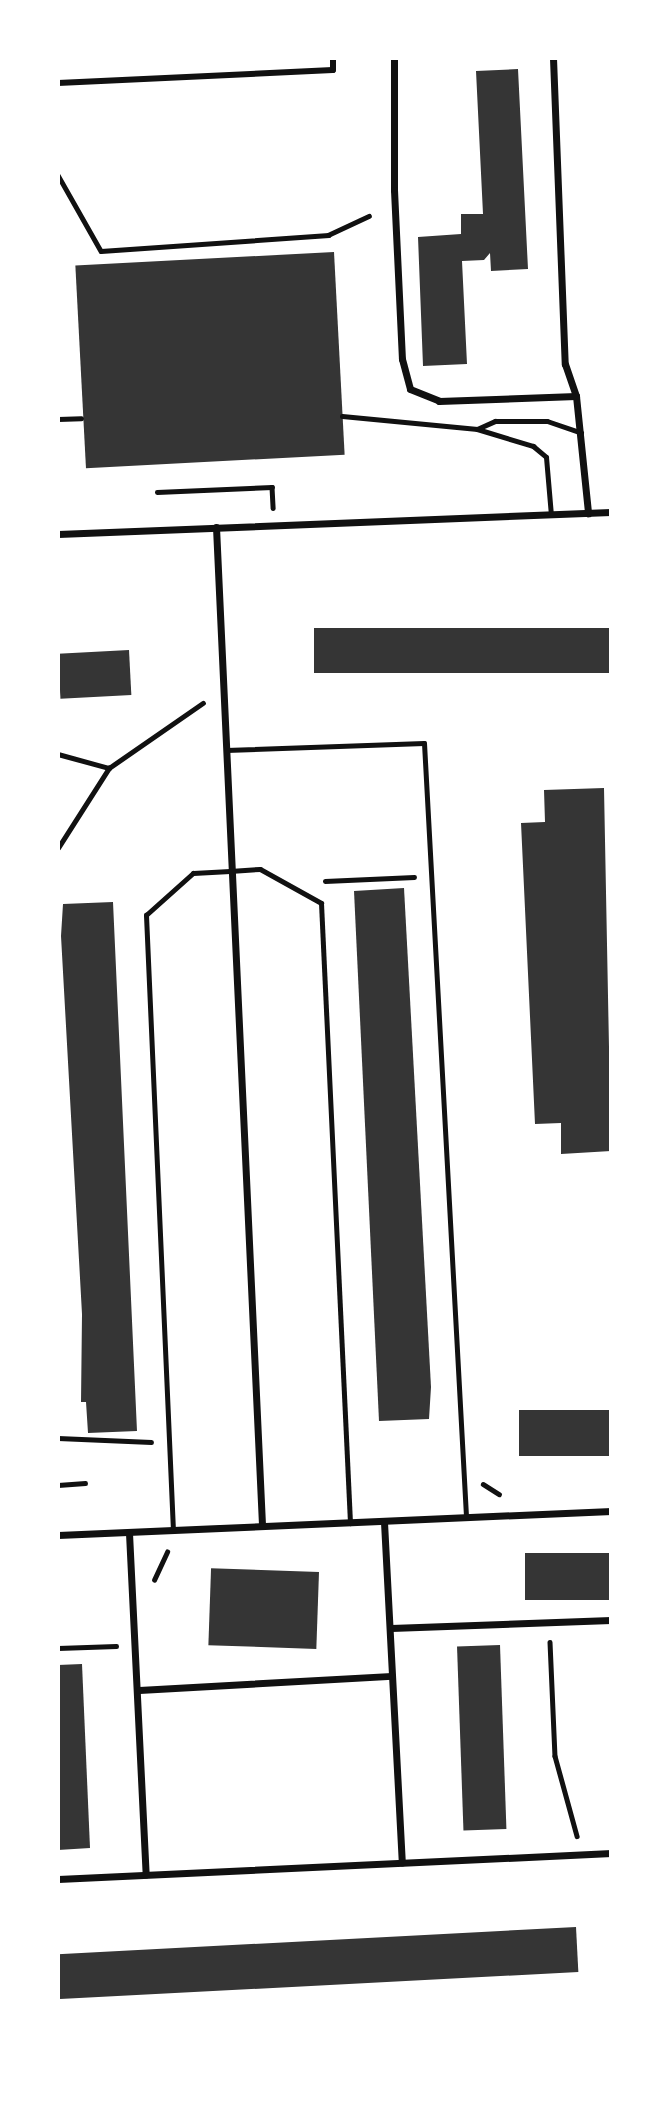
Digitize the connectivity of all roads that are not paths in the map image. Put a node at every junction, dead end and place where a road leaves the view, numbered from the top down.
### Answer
1 (333, 58) edge
2 (394, 58) edge
3 (553, 58) edge
4 (58, 83) edge
5 (576, 396) junction
6 (342, 416) dead end
7 (81, 418) dead end
8 (58, 419) edge
9 (477, 429) junction
10 (581, 433) junction
11 (611, 512) edge
12 (588, 513) junction
13 (551, 515) junction
14 (216, 527) junction
15 (58, 534) edge
16 (226, 750) junction
17 (230, 871) junction
18 (611, 1511) edge
19 (466, 1517) junction
20 (384, 1522) junction
21 (350, 1523) junction
22 (262, 1526) junction
23 (173, 1531) junction
24 (129, 1533) junction
25 (58, 1535) edge
26 (611, 1620) edge
27 (391, 1628) junction
28 (392, 1676) junction
29 (139, 1690) junction
30 (611, 1853) edge
31 (402, 1863) junction
32 (146, 1875) junction
33 (58, 1879) edge

1 - 4 street
2 - 5 street
3 - 5 street
5 - 10 street
6 - 9 lane
7 - 8 lane
9 - 10 lane
9 - 13 lane
10 - 12 street
11 - 12 street
12 - 13 street
13 - 14 street
14 - 15 street
14 - 16 street
16 - 17 street
16 - 19 lane
17 - 21 lane
17 - 22 street
17 - 23 lane
18 - 19 street
19 - 20 street
20 - 21 street
20 - 27 street
21 - 22 street
22 - 23 street
23 - 24 street
24 - 25 street
24 - 29 street
26 - 27 street
27 - 28 street
28 - 29 street
28 - 31 street
29 - 32 street
30 - 31 street
31 - 32 street
32 - 33 street

